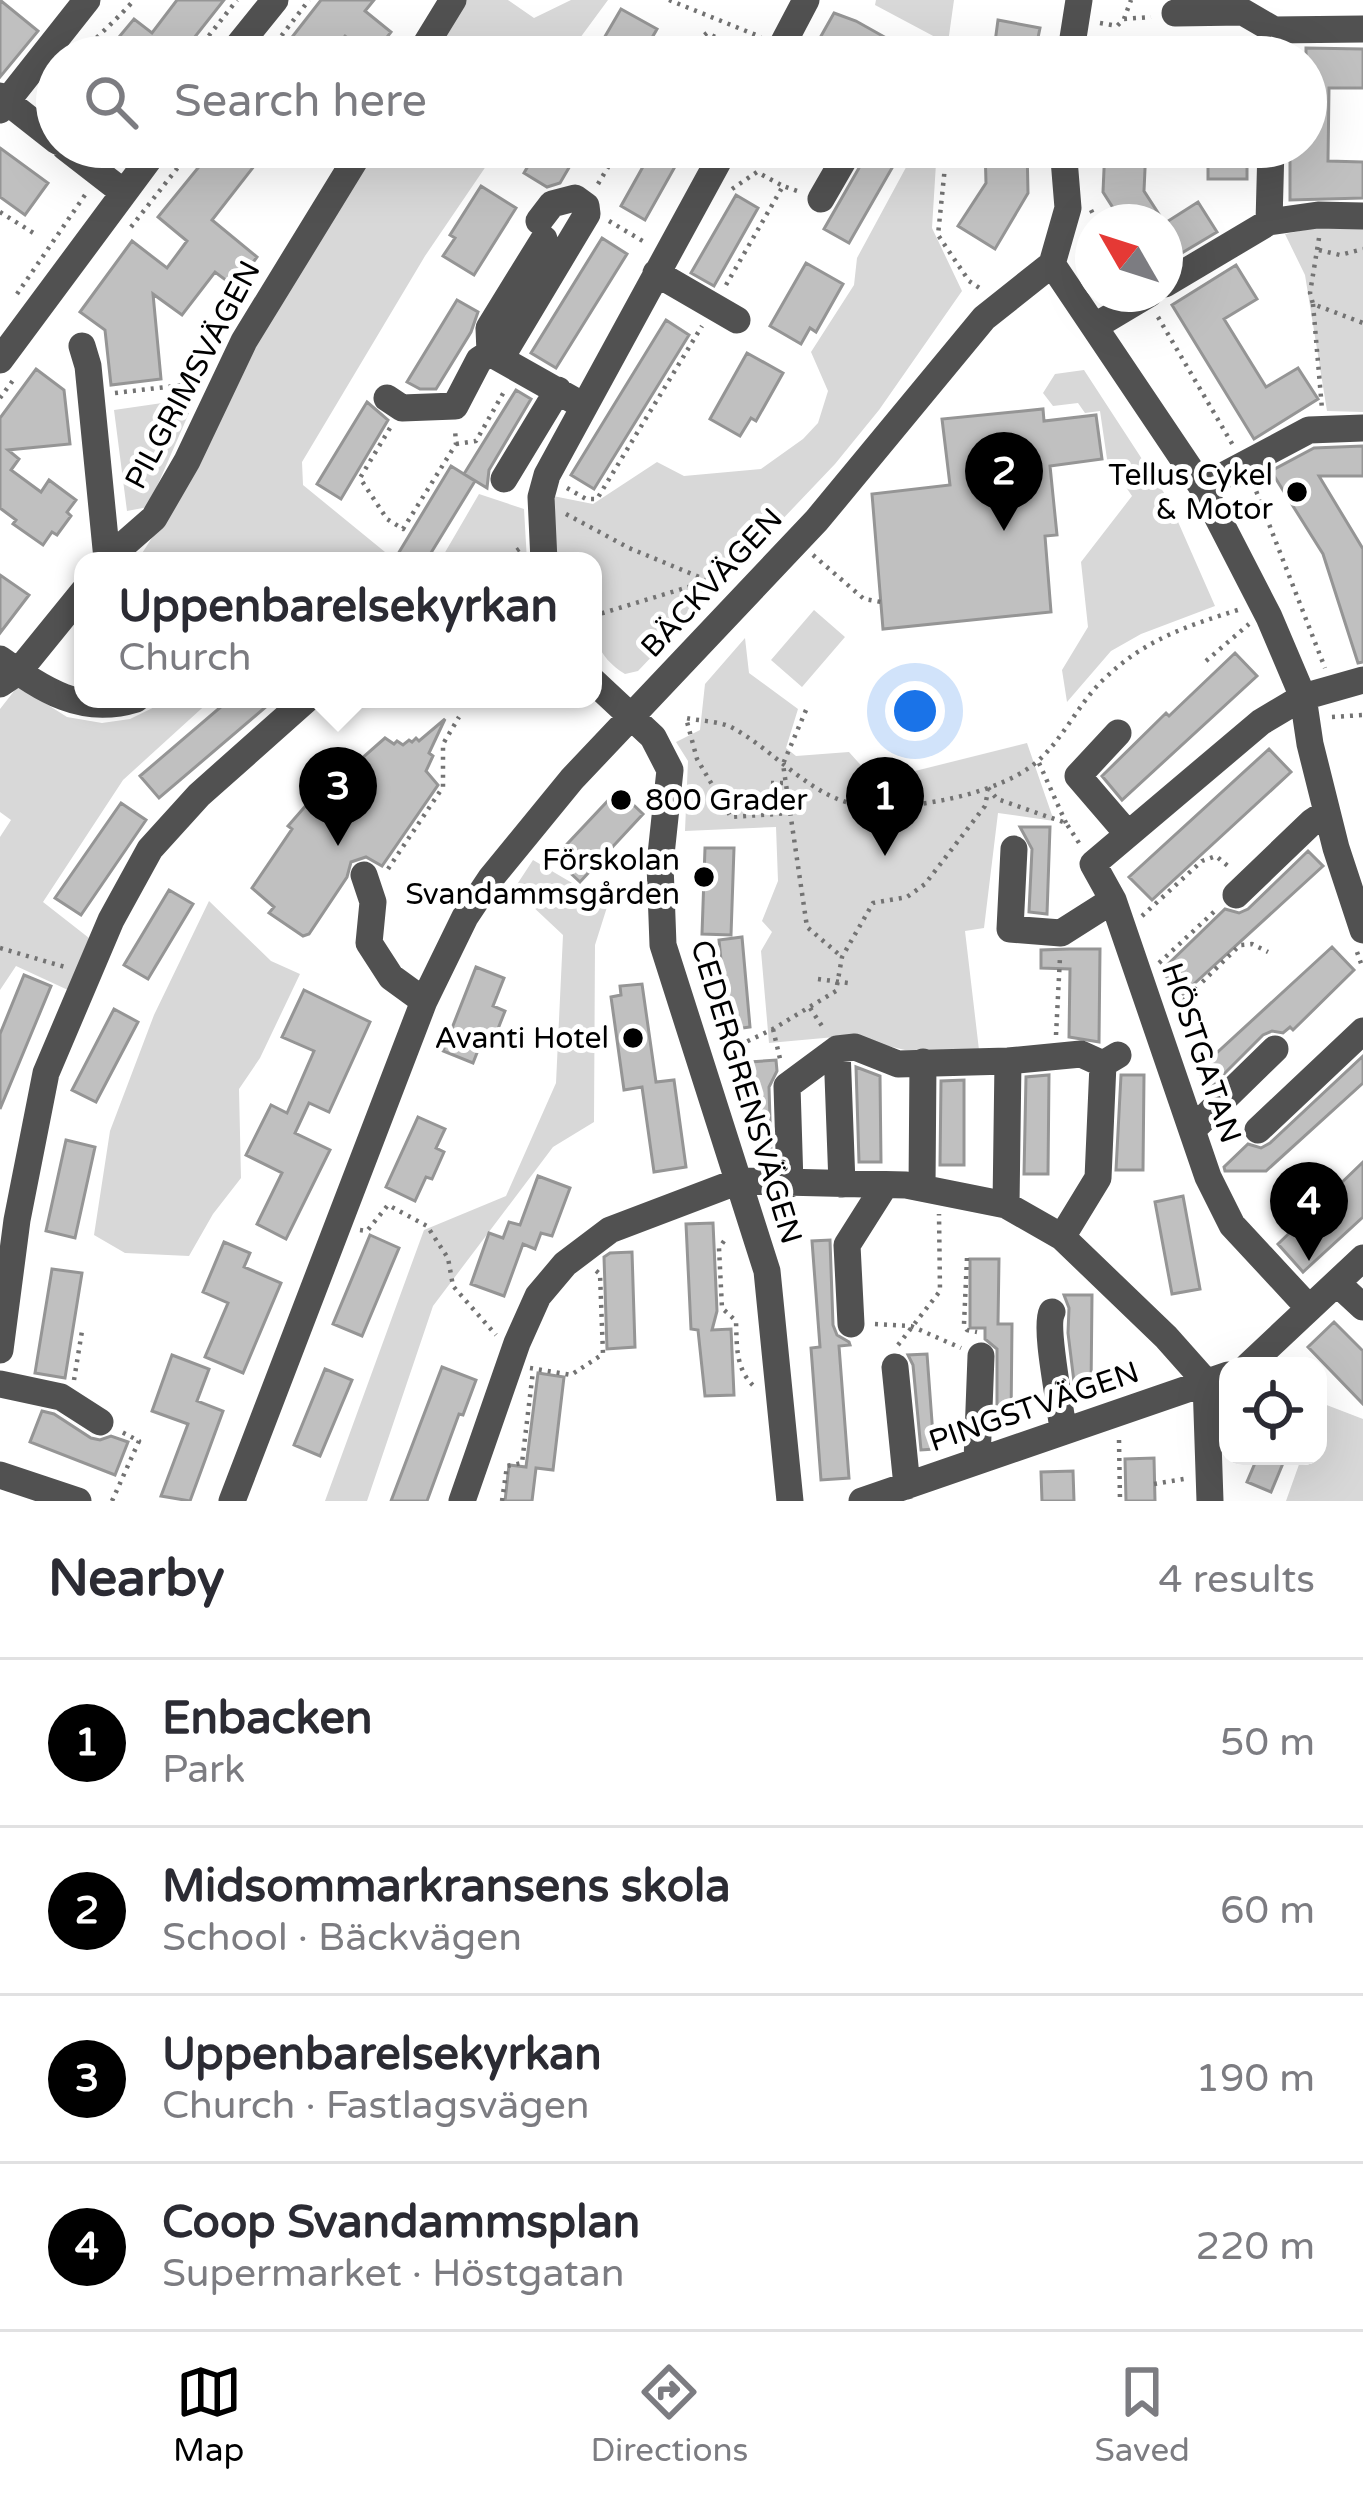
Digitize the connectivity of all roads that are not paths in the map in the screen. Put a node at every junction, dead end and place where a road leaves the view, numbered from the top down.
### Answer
1 (87, 0) edge
2 (275, 0) edge
3 (453, 0) edge
4 (806, 0) edge
5 (1316, 1) edge
6 (1231, 6) edge
7 (1163, 15) road end
8 (1304, 29) junction
9 (1363, 29) edge
10 (57, 36) edge
11 (246, 36) edge
12 (431, 36) edge
13 (787, 36) edge
14 (1266, 36) edge
15 (1290, 36) edge
16 (36, 61) edge
17 (2, 102) edge
18 (36, 126) edge
19 (91, 168) edge
20 (142, 168) edge
21 (350, 168) edge
22 (715, 168) edge
23 (838, 168) edge
24 (1065, 168) edge
25 (1271, 168) edge
26 (123, 192) junction
27 (820, 199) road end
28 (1363, 216) edge
29 (1270, 222) junction
30 (661, 264) junction
31 (1052, 264) junction
32 (1183, 273) edge
33 (1119, 312) edge
34 (725, 314) road end
35 (1096, 326) junction
36 (82, 346) dead end
37 (504, 358) junction
38 (0, 360) edge
39 (558, 390) junction
40 (394, 403) road end
41 (582, 405) junction
42 (1363, 428) edge
43 (504, 479) dead end
44 (1202, 487) junction
45 (105, 552) edge
46 (115, 552) edge
47 (544, 552) edge
48 (74, 601) edge
49 (6, 672) edge
50 (1363, 680) edge
51 (602, 689) edge
52 (1303, 697) junction
53 (74, 702) edge
54 (297, 708) edge
55 (632, 715) junction
56 (1118, 734) dead end
57 (1327, 812) junction
58 (1127, 833) junction
59 (1014, 849) dead end
60 (376, 872) road end
61 (1236, 895) road end
62 (1113, 900) junction
63 (1359, 939) edge
64 (424, 1001) junction
65 (1363, 1031) edge
66 (837, 1049) junction
67 (1275, 1049) dead end
68 (1008, 1061) junction
69 (922, 1062) junction
70 (1192, 1130) junction
71 (1258, 1130) dead end
72 (739, 1181) junction
73 (790, 1184) junction
74 (842, 1184) junction
75 (884, 1185) junction
76 (932, 1189) junction
77 (1006, 1205) junction
78 (1062, 1237) junction
79 (1363, 1258) edge
80 (1337, 1283) junction
81 (1363, 1307) edge
82 (1309, 1308) junction
83 (1052, 1312) dead end
84 (851, 1324) road end
85 (0, 1350) edge
86 (981, 1356) road end
87 (1257, 1357) edge
88 (895, 1367) road end
89 (1217, 1378) edge
90 (0, 1384) edge
91 (100, 1422) dead end
92 (1063, 1432) junction
93 (977, 1461) junction
94 (0, 1475) edge
95 (907, 1486) junction
96 (78, 1501) edge
97 (232, 1501) edge
98 (462, 1501) edge
99 (790, 1501) edge
100 (862, 1501) edge
101 (1210, 1501) edge

1 - 10 street
2 - 11 street
3 - 12 street
4 - 13 street
5 - 8 street
6 - 7 street
6 - 14 street
8 - 9 street
8 - 15 street
16 - 17 street
17 - 18 street
19 - 26 street
20 - 26 street
21 - 46 street, PILGRIMSVÄGEN
22 - 30 street
23 - 27 street
24 - 31 street
25 - 29 street
26 - 38 street
28 - 29 street
29 - 32 street
30 - 34 street
30 - 41 street
31 - 35 street
31 - 55 street, BÄCKVÄGEN
33 - 35 street
35 - 44 street
36 - 45 street
37 - 37 street
37 - 39 street
37 - 40 street
39 - 41 street
39 - 43 street
41 - 47 street
42 - 44 street
44 - 52 street
48 - 49 street
49 - 53 street
50 - 52 street
51 - 55 street, CEDERGRENSVÄGEN
52 - 57 street
52 - 58 street
54 - 85 street
55 - 64 street, BÄCKVÄGEN
55 - 72 street, CEDERGRENSVÄGEN
56 - 58 street
57 - 61 street
57 - 63 street
58 - 62 street, HÖSTGATAN
59 - 62 street
60 - 64 street
62 - 70 street, HÖSTGATAN
64 - 97 street, BÄCKVÄGEN
65 - 71 street
66 - 69 street
66 - 73 street
66 - 74 street
67 - 70 street
68 - 69 street
68 - 77 street
68 - 78 street
69 - 76 street
70 - 82 street, HÖSTGATAN
72 - 73 street
72 - 98 street
72 - 99 street, CEDERGRENSVÄGEN
73 - 74 street
74 - 75 street
75 - 76 street
75 - 84 street
76 - 77 street
77 - 78 street
78 - 89 street
79 - 80 street
80 - 81 street
80 - 82 street
82 - 87 street
83 - 92 street
86 - 93 street
88 - 95 street
89 - 92 street, PINGSTVÄGEN
89 - 101 street
90 - 91 street
92 - 93 street, PINGSTVÄGEN
93 - 95 street, PINGSTVÄGEN
94 - 96 street
95 - 100 street, PINGSTVÄGEN

